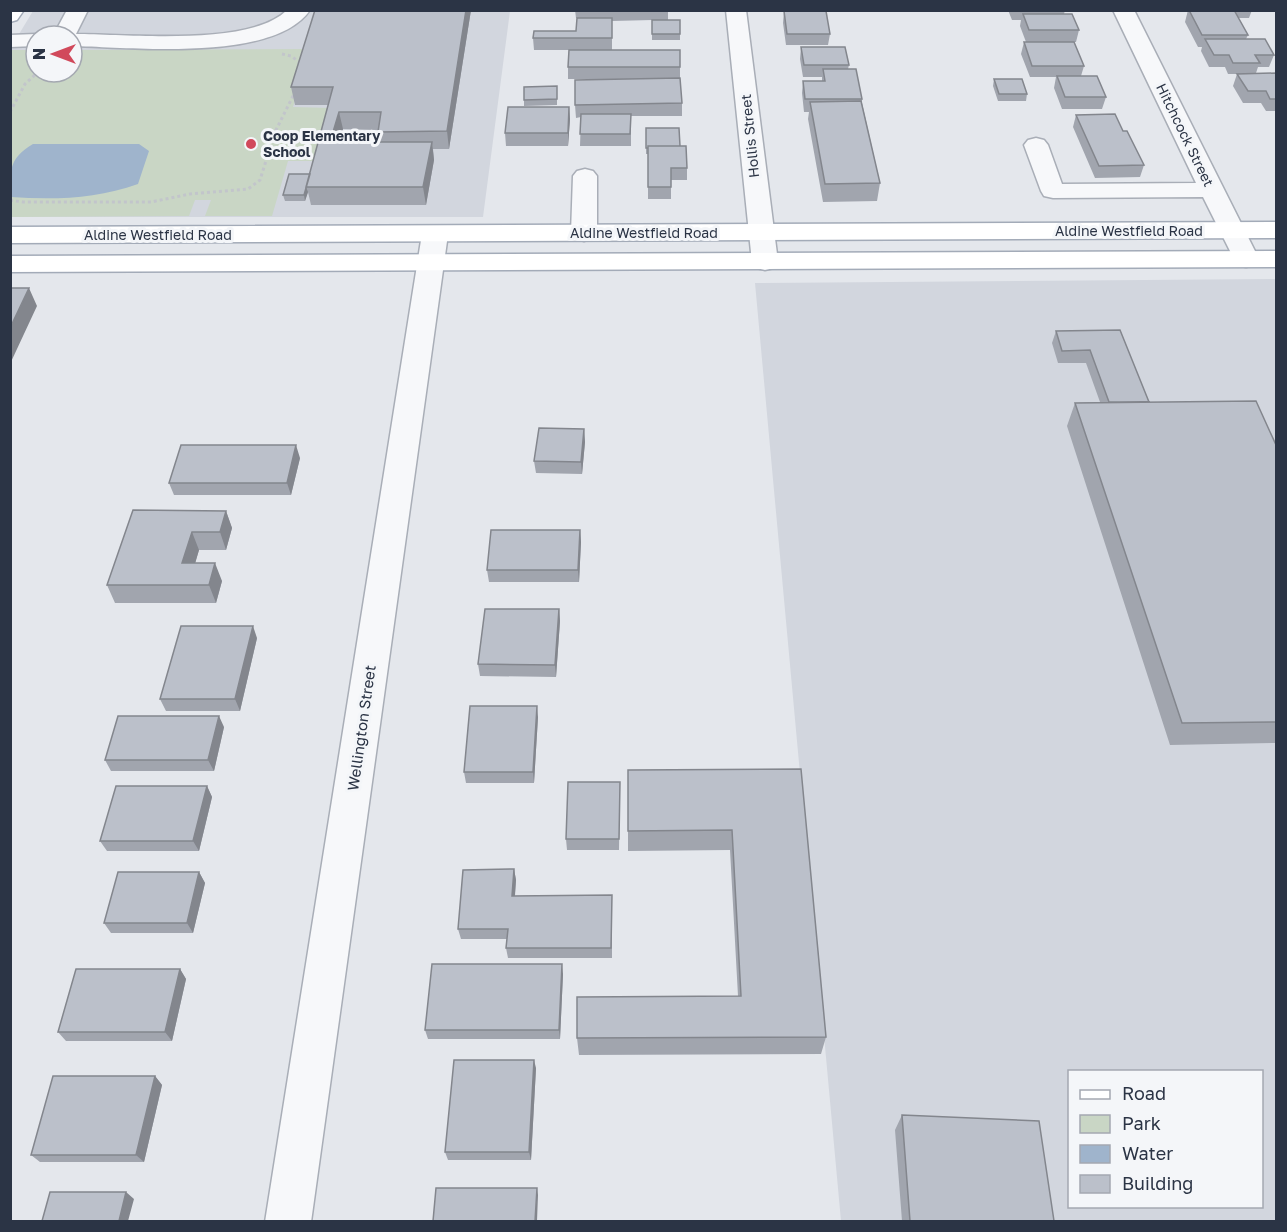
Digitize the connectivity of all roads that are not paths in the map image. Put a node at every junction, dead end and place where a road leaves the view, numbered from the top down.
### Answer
1 (14, 10) edge
2 (78, 10) edge
3 (300, 10) edge
4 (736, 10) edge
5 (1123, 10) edge
6 (10, 16) edge
7 (70, 24) edge
8 (84, 40) edge
9 (1036, 145) dead end
10 (585, 176) dead end
11 (1212, 190) junction
12 (1232, 230) junction
13 (1276, 230) edge
14 (975, 232) junction
15 (584, 233) junction
16 (761, 233) junction
17 (10, 235) edge
18 (433, 248) junction
19 (1246, 259) junction
20 (1276, 259) edge
21 (984, 261) junction
22 (765, 262) junction
23 (10, 264) edge
24 (288, 1221) edge

1 - 6 main road
2 - 7 street
3 - 8 street
4 - 16 street, Hollis Street
5 - 11 street, Hitchcock Street
9 - 11 street
10 - 15 street
11 - 12 street, Hitchcock Street
12 - 13 main road, Aldine Westfield Road
12 - 14 main road, Aldine Westfield Road
12 - 19 street, Hitchcock Street
14 - 16 main road, Aldine Westfield Road
14 - 21 main road
15 - 16 main road, Aldine Westfield Road
15 - 18 main road, Aldine Westfield Road
16 - 22 street, Hollis Street
17 - 18 main road, Aldine Westfield Road
18 - 22 main road, Aldine Westfield Road
18 - 23 main road, Aldine Westfield Road
18 - 24 street, Wellington Street
19 - 20 main road, Aldine Westfield Road
19 - 21 main road, Aldine Westfield Road
21 - 22 main road, Aldine Westfield Road

